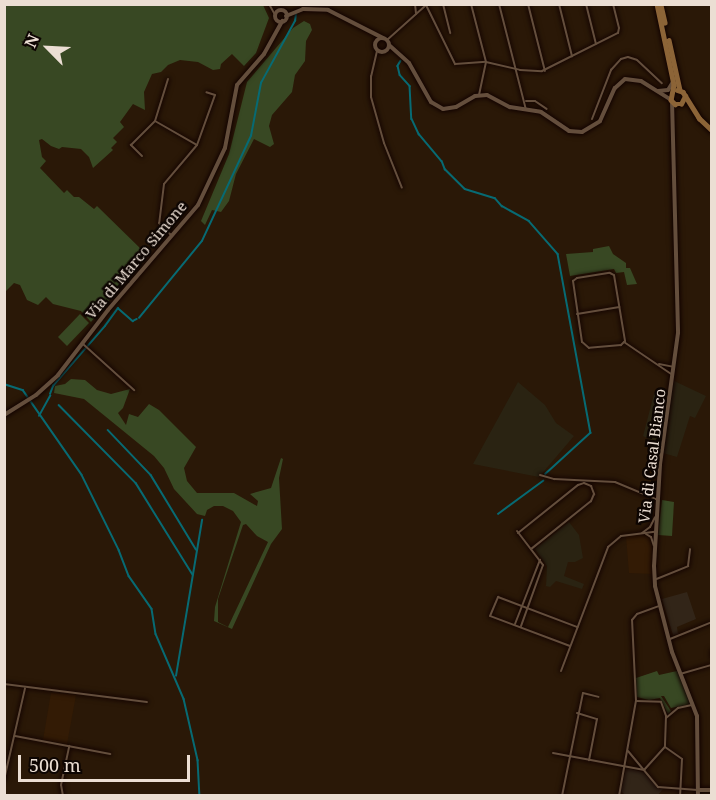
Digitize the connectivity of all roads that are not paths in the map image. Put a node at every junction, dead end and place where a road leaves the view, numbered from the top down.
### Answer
1 (269, 4) edge
2 (415, 4) edge
3 (443, 4) edge
4 (471, 4) edge
5 (499, 4) edge
6 (528, 4) edge
7 (559, 4) edge
8 (586, 4) edge
9 (613, 4) edge
10 (659, 4) edge
11 (426, 5) edge
12 (314, 6) edge
13 (285, 13) junction
14 (416, 14) junction
15 (276, 15) junction
16 (282, 21) junction
17 (276, 29) junction
18 (370, 32) junction
19 (450, 33) dead end
20 (375, 41) junction
21 (386, 41) junction
22 (596, 44) junction
23 (377, 51) junction
24 (386, 51) junction
25 (394, 51) junction
26 (572, 56) junction
27 (486, 62) junction
28 (516, 69) junction
29 (544, 71) junction
30 (168, 79) dead end
31 (673, 81) junction
32 (662, 83) dead end
33 (654, 90) junction
34 (680, 90) junction
35 (206, 92) dead end
36 (479, 95) junction
37 (685, 96) junction
38 (672, 97) junction
39 (599, 100) junction
40 (524, 101) junction
41 (608, 104) junction
42 (681, 104) junction
43 (691, 106) junction
44 (547, 109) dead end
45 (526, 110) junction
46 (673, 111) junction
47 (556, 114) dead end
48 (553, 119) junction
49 (592, 119) dead end
50 (155, 121) junction
51 (711, 130) edge
52 (197, 146) junction
53 (142, 156) dead end
54 (402, 188) dead end
55 (172, 236) junction
56 (619, 308) junction
57 (577, 314) junction
58 (624, 342) junction
59 (86, 346) junction
60 (676, 351) junction
61 (657, 363) junction
62 (667, 364) junction
63 (675, 368) junction
64 (667, 369) junction
65 (674, 379) junction
66 (134, 390) dead end
67 (4, 415) edge
68 (540, 475) dead end
69 (658, 500) junction
70 (657, 511) junction
71 (647, 532) junction
72 (655, 532) junction
73 (654, 547) junction
74 (531, 549) junction
75 (690, 549) dead end
76 (540, 560) junction
77 (532, 579) junction
78 (538, 580) junction
79 (654, 580) junction
80 (537, 584) junction
81 (522, 606) junction
82 (659, 606) junction
83 (528, 609) junction
84 (711, 622) edge
85 (515, 625) junction
86 (521, 627) junction
87 (577, 627) junction
88 (669, 640) junction
89 (570, 646) junction
90 (711, 650) edge
91 (711, 658) edge
92 (711, 665) edge
93 (561, 671) dead end
94 (680, 674) junction
95 (4, 684) edge
96 (25, 688) junction
97 (599, 697) dead end
98 (636, 701) junction
99 (147, 702) dead end
100 (694, 705) junction
101 (577, 713) junction
102 (666, 718) junction
103 (15, 735) junction
104 (69, 746) junction
105 (665, 747) junction
106 (627, 750) junction
107 (553, 753) dead end
108 (110, 754) dead end
109 (570, 756) junction
110 (589, 760) junction
111 (624, 766) junction
112 (644, 770) junction
113 (4, 780) edge
114 (681, 789) junction
115 (698, 790) junction
116 (711, 790) edge
117 (63, 795) edge
118 (562, 795) edge
119 (619, 795) edge
120 (680, 795) edge
121 (698, 795) edge

1 - 15 street
2 - 14 street
3 - 19 street
4 - 27 street
5 - 28 street
6 - 29 street
7 - 26 street
8 - 22 street
9 - 22 street
10 - 31 main road, Via di Casal Bianco
10 - 34 main road, Via di Casal Bianco
11 - 14 street
11 - 27 street
12 - 13 street
12 - 18 street
13 - 15 street
13 - 16 street, Via di Marco Simone
14 - 21 street
15 - 16 street
15 - 17 street, Via di Marco Simone
16 - 17 street, Via di Marco Simone
17 - 55 street, Via di Marco Simone
18 - 20 street
18 - 21 street
20 - 21 street
20 - 23 street
21 - 24 street
21 - 25 street
22 - 26 street
23 - 24 street
23 - 54 street
24 - 25 street
25 - 36 street
26 - 29 street
27 - 28 street
27 - 36 street
28 - 29 street
28 - 40 street
30 - 50 street
31 - 33 street
31 - 38 main road, Via di Casal Bianco
32 - 39 street
33 - 38 street
33 - 41 street
34 - 37 main road
34 - 38 main road
35 - 52 street
36 - 45 street
37 - 42 main road
37 - 43 main road
38 - 42 main road
38 - 46 street, Via di Casal Bianco
39 - 41 street
39 - 49 street
40 - 44 street
40 - 45 street
41 - 48 street
42 - 43 main road
42 - 46 street
43 - 51 main road
45 - 48 street
46 - 60 street, Via di Casal Bianco
47 - 48 street
50 - 52 street
50 - 53 street
52 - 55 street
55 - 59 street, Via di Marco Simone
56 - 57 street
56 - 57 street
56 - 58 street
57 - 58 street
58 - 61 street
59 - 66 street
59 - 67 street, Via di Marco Simone
60 - 62 street
60 - 63 street, Via di Casal Bianco
61 - 62 street
61 - 64 street
62 - 63 street
63 - 64 street
63 - 65 street, Via di Casal Bianco
64 - 65 street
65 - 69 street, Via di Casal Bianco
68 - 69 street
69 - 70 street, Via di Casal Bianco
70 - 71 street
70 - 72 street, Via di Casal Bianco
71 - 72 street
71 - 73 street
71 - 87 street
72 - 73 street, Via di Casal Bianco
73 - 79 street, Via di Casal Bianco
74 - 74 street
74 - 76 street
75 - 79 street
76 - 77 street
76 - 78 street
77 - 78 street
77 - 80 street
77 - 81 street
78 - 80 street
79 - 82 street, Via di Casal Bianco
80 - 83 street
81 - 83 street
81 - 85 street
81 - 85 street
82 - 88 street, Via di Casal Bianco
82 - 98 street
83 - 86 street
83 - 87 street
84 - 88 street
85 - 86 street
86 - 89 street
87 - 89 street
88 - 94 street, Via di Casal Bianco
89 - 93 street
90 - 91 street
92 - 94 street
94 - 100 street, Via di Casal Bianco
95 - 96 street
96 - 99 street
96 - 103 street
97 - 101 street
98 - 102 street
98 - 106 street
100 - 102 street
100 - 115 street, Via di Casal Bianco
101 - 109 street
101 - 110 street
102 - 105 street
103 - 104 street
103 - 113 street
104 - 108 street
104 - 117 street
105 - 112 street
105 - 114 street
106 - 111 street
106 - 112 street
107 - 109 street
109 - 110 street
109 - 118 street
110 - 111 street
111 - 112 street
111 - 119 street
112 - 114 street
114 - 115 street
114 - 120 street
115 - 116 street
115 - 121 street, Via di Casal Bianco

